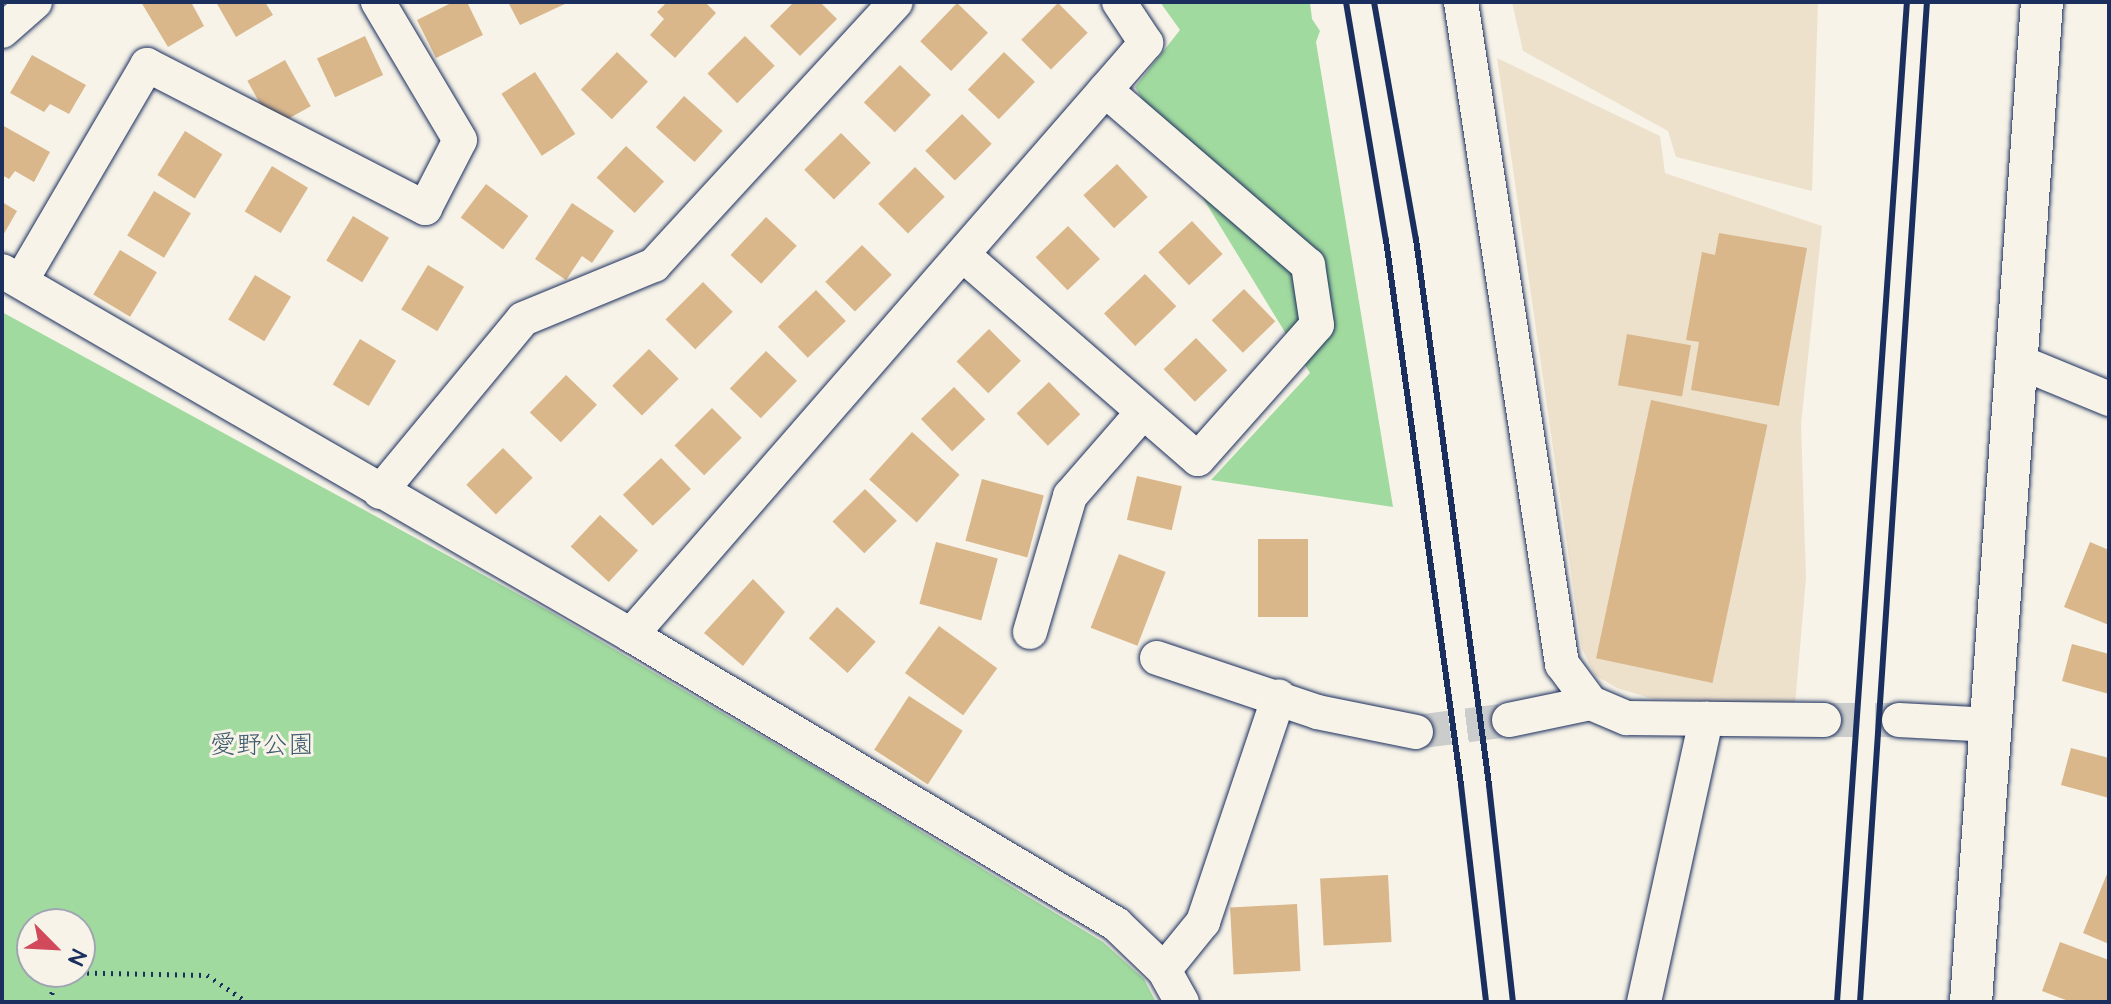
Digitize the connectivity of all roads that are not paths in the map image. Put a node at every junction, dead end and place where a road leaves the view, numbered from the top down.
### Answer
1 (35, 2) edge
2 (378, 2) edge
3 (896, 2) edge
4 (1119, 2) edge
5 (1461, 2) edge
6 (2042, 2) edge
7 (2, 31) edge
8 (1105, 90) junction
9 (963, 255) junction
10 (12, 276) edge
11 (2017, 361) junction
12 (2109, 399) edge
13 (1143, 412) junction
14 (380, 492) junction
15 (1030, 632) dead end
16 (631, 635) junction
17 (1157, 658) dead end
18 (1279, 696) junction
19 (1591, 703) junction
20 (1706, 719) junction
21 (1509, 720) tunnel mouth
22 (1824, 720) tunnel mouth
23 (1899, 720) tunnel mouth
24 (1992, 725) junction
25 (1416, 732) tunnel mouth
26 (1164, 970) junction
27 (1182, 1002) edge
28 (1644, 1002) edge
29 (1971, 1002) edge

1 - 7 street
2 - 10 street
3 - 14 street
4 - 8 street
5 - 19 street
6 - 11 street
8 - 9 street
8 - 13 street
9 - 13 street
9 - 16 street
10 - 14 street
11 - 12 street
11 - 24 street
13 - 15 street
14 - 16 street
16 - 26 street
17 - 18 street
18 - 25 street
18 - 26 street
19 - 20 street
19 - 21 street
20 - 22 street
20 - 28 street
23 - 24 street
24 - 29 street
26 - 27 street

